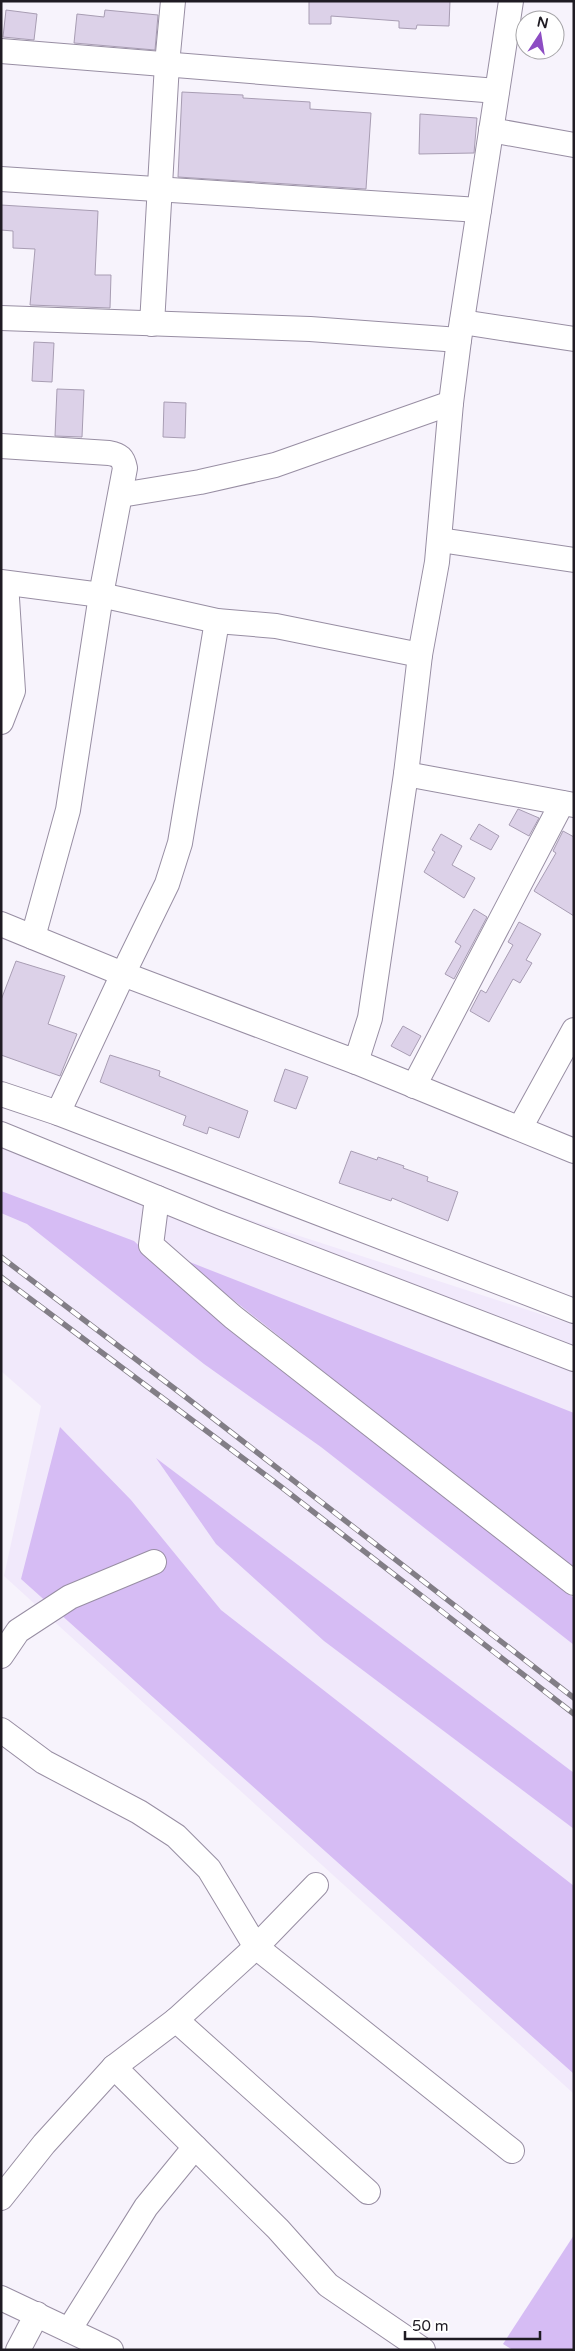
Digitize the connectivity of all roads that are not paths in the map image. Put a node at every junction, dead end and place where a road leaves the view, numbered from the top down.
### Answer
1 (173, 1) edge
2 (511, 1) edge
3 (1, 50) edge
4 (167, 64) junction
5 (497, 91) junction
6 (491, 130) junction
7 (574, 145) edge
8 (1, 178) edge
9 (160, 189) junction
10 (479, 210) junction
11 (1, 318) edge
12 (152, 324) junction
13 (460, 331) junction
14 (574, 340) edge
15 (451, 403) junction
16 (1, 446) edge
17 (121, 495) junction
18 (440, 540) junction
19 (574, 560) edge
20 (4, 583) edge
21 (101, 595) junction
22 (217, 621) junction
23 (420, 654) junction
24 (1, 722) edge
25 (406, 774) junction
26 (568, 804) edge
27 (1, 924) edge
28 (33, 938) junction
29 (123, 974) junction
30 (574, 1030) edge
31 (356, 1062) junction
32 (414, 1086) junction
33 (1, 1094) edge
34 (58, 1113) junction
35 (520, 1128) junction
36 (1, 1134) edge
37 (574, 1151) edge
38 (157, 1198) junction
39 (574, 1311) edge
40 (574, 1359) edge
41 (154, 1562) dead end
42 (574, 1583) edge
43 (1, 1656) edge
44 (1, 1730) edge
45 (316, 1885) dead end
46 (256, 1946) junction
47 (176, 2020) junction
48 (114, 2067) junction
49 (195, 2147) junction
50 (512, 2151) dead end
51 (368, 2192) dead end
52 (1, 2198) edge
53 (1, 2298) edge
54 (37, 2314) junction
55 (69, 2330) junction
56 (18, 2350) edge
57 (111, 2350) edge
58 (423, 2350) edge

1 - 4 street
2 - 5 street
3 - 4 street
4 - 5 street
4 - 9 street
5 - 6 street
6 - 7 street
6 - 10 street
8 - 9 street
9 - 10 street
9 - 12 street
10 - 13 street
11 - 12 street
12 - 13 street
13 - 14 street
13 - 15 street
15 - 17 street
15 - 18 street
16 - 17 street
17 - 21 street
18 - 19 street
18 - 23 street
20 - 21 street
20 - 24 street
21 - 22 street
21 - 28 street
22 - 23 street
22 - 29 street
23 - 25 street
25 - 26 street
25 - 31 street
26 - 32 street
27 - 28 street
28 - 29 street
29 - 31 street
29 - 34 street
30 - 35 street
31 - 32 street
32 - 35 street
33 - 34 street
34 - 39 street
35 - 37 street
36 - 38 street
38 - 40 street
38 - 42 street
41 - 43 street
44 - 46 street
45 - 46 street
46 - 47 street
46 - 50 street
47 - 48 street
47 - 51 street
48 - 49 street
48 - 52 street
49 - 55 street
49 - 58 street
53 - 54 street
54 - 55 street
54 - 56 street
55 - 57 street

